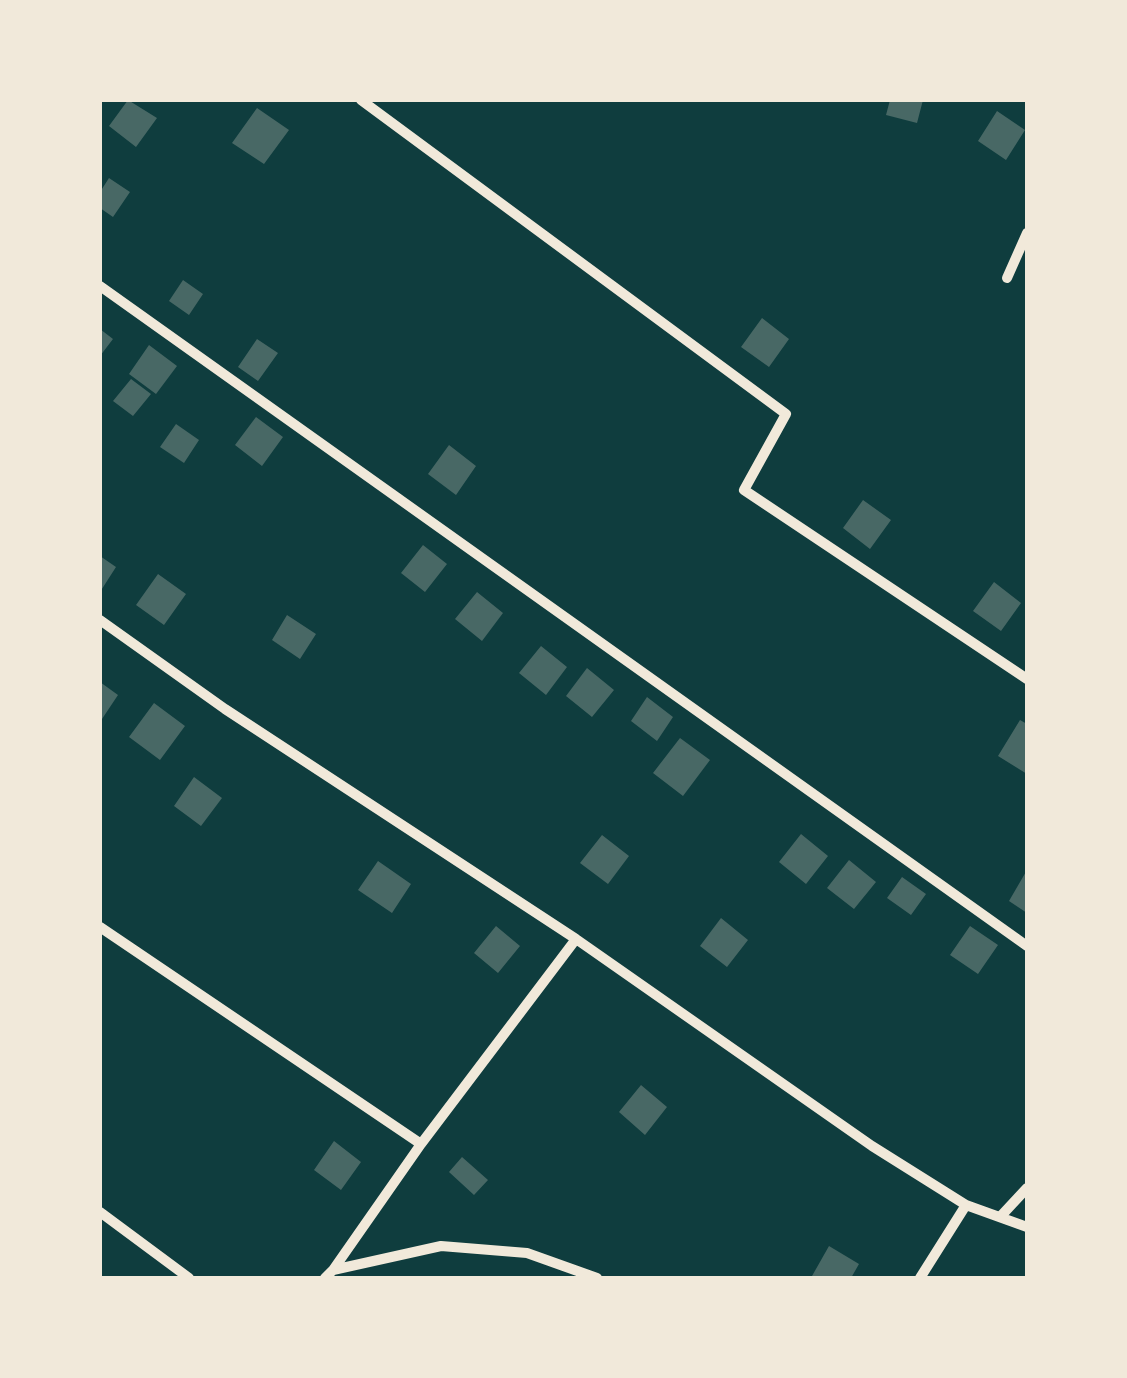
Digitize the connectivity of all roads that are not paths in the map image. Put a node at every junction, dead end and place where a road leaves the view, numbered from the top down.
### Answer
1 (361, 100) edge
2 (1027, 232) edge
3 (1007, 278) dead end
4 (100, 286) edge
5 (100, 620) edge
6 (1027, 679) edge
7 (100, 927) edge
8 (576, 939) junction
9 (1027, 946) edge
10 (420, 1144) junction
11 (1027, 1188) edge
12 (966, 1206) junction
13 (100, 1212) edge
14 (1000, 1217) junction
15 (1027, 1227) edge
16 (329, 1274) edge
17 (189, 1278) edge
18 (597, 1278) edge
19 (920, 1278) edge

1 - 6 street
2 - 3 street
4 - 9 street
5 - 8 street
7 - 10 street
8 - 10 street
8 - 12 street
10 - 16 street
11 - 14 street
12 - 14 street
12 - 19 street
13 - 17 street
14 - 15 street
16 - 18 street

